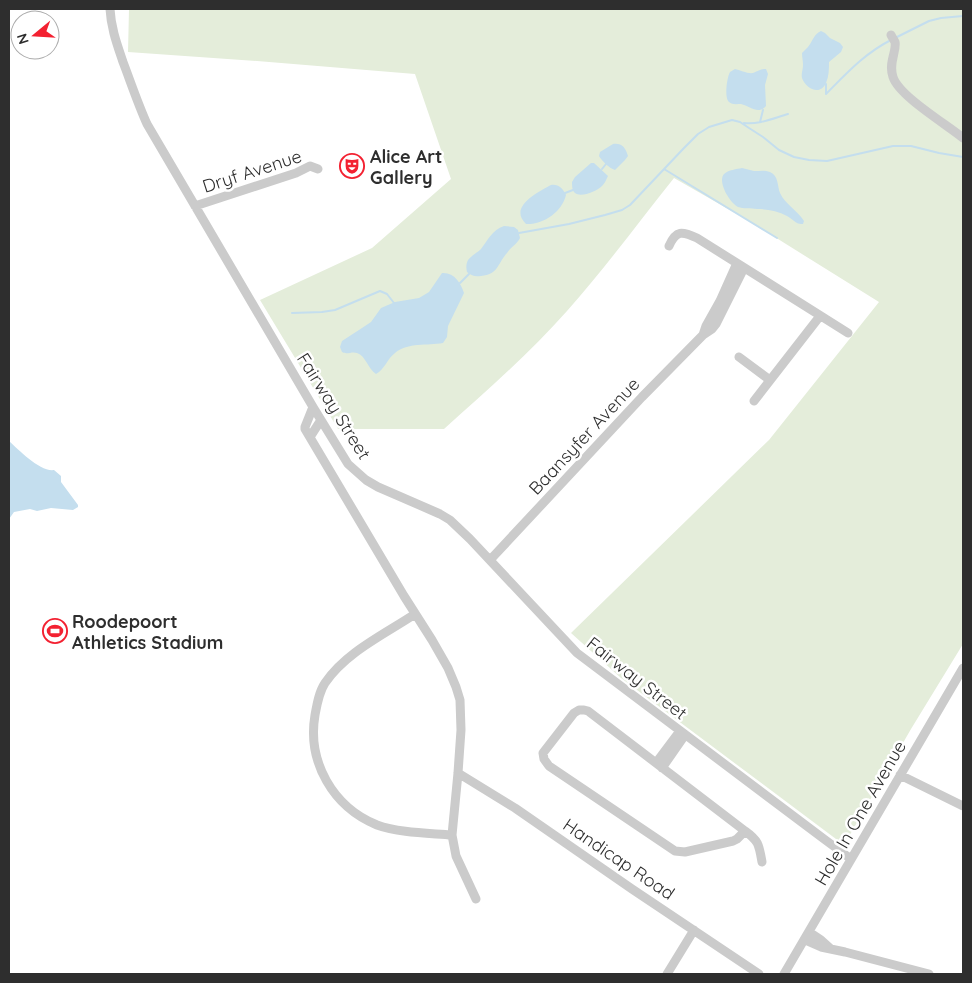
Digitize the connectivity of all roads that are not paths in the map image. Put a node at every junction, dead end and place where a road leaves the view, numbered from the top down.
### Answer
1 (110, 9) edge
2 (893, 39) dead end
3 (963, 138) edge
4 (318, 169) dead end
5 (195, 206) junction
6 (669, 246) dead end
7 (741, 266) junction
8 (820, 316) junction
9 (848, 334) dead end
10 (739, 357) dead end
11 (770, 380) junction
12 (754, 400) dead end
13 (313, 407) junction
14 (321, 420) junction
15 (310, 437) junction
16 (490, 560) junction
17 (415, 614) junction
18 (963, 668) edge
19 (682, 733) junction
20 (659, 766) junction
21 (458, 773) junction
22 (900, 775) junction
23 (963, 806) edge
24 (745, 831) junction
25 (452, 835) junction
26 (852, 859) junction
27 (762, 862) dead end
28 (476, 899) dead end
29 (694, 930) junction
30 (807, 936) junction
31 (667, 974) edge
32 (759, 974) edge
33 (784, 974) edge
34 (929, 974) edge

1 - 5 street, Fairway Street
2 - 3 street
4 - 5 street, Dryf Avenue
5 - 13 street, Fairway Street
6 - 7 street
7 - 8 street
7 - 16 street, Baansyfer Avenue
8 - 9 street
8 - 11 street
10 - 11 street
11 - 12 street
13 - 14 street, Fairway Street
13 - 15 street
14 - 15 street
14 - 16 street, Fairway Street
15 - 17 street
16 - 19 street, Fairway Street
17 - 21 street
17 - 25 street
18 - 22 street, Hole In One Avenue
19 - 20 street
19 - 26 street, Fairway Street
20 - 24 street
20 - 24 street
21 - 25 street
21 - 29 street, Handicap Road
22 - 23 street
22 - 26 street, Hole In One Avenue
24 - 27 street
25 - 28 street
26 - 30 street, Hole In One Avenue
29 - 31 street
29 - 32 street, Handicap Road
30 - 33 street, Hole In One Avenue
30 - 34 street

